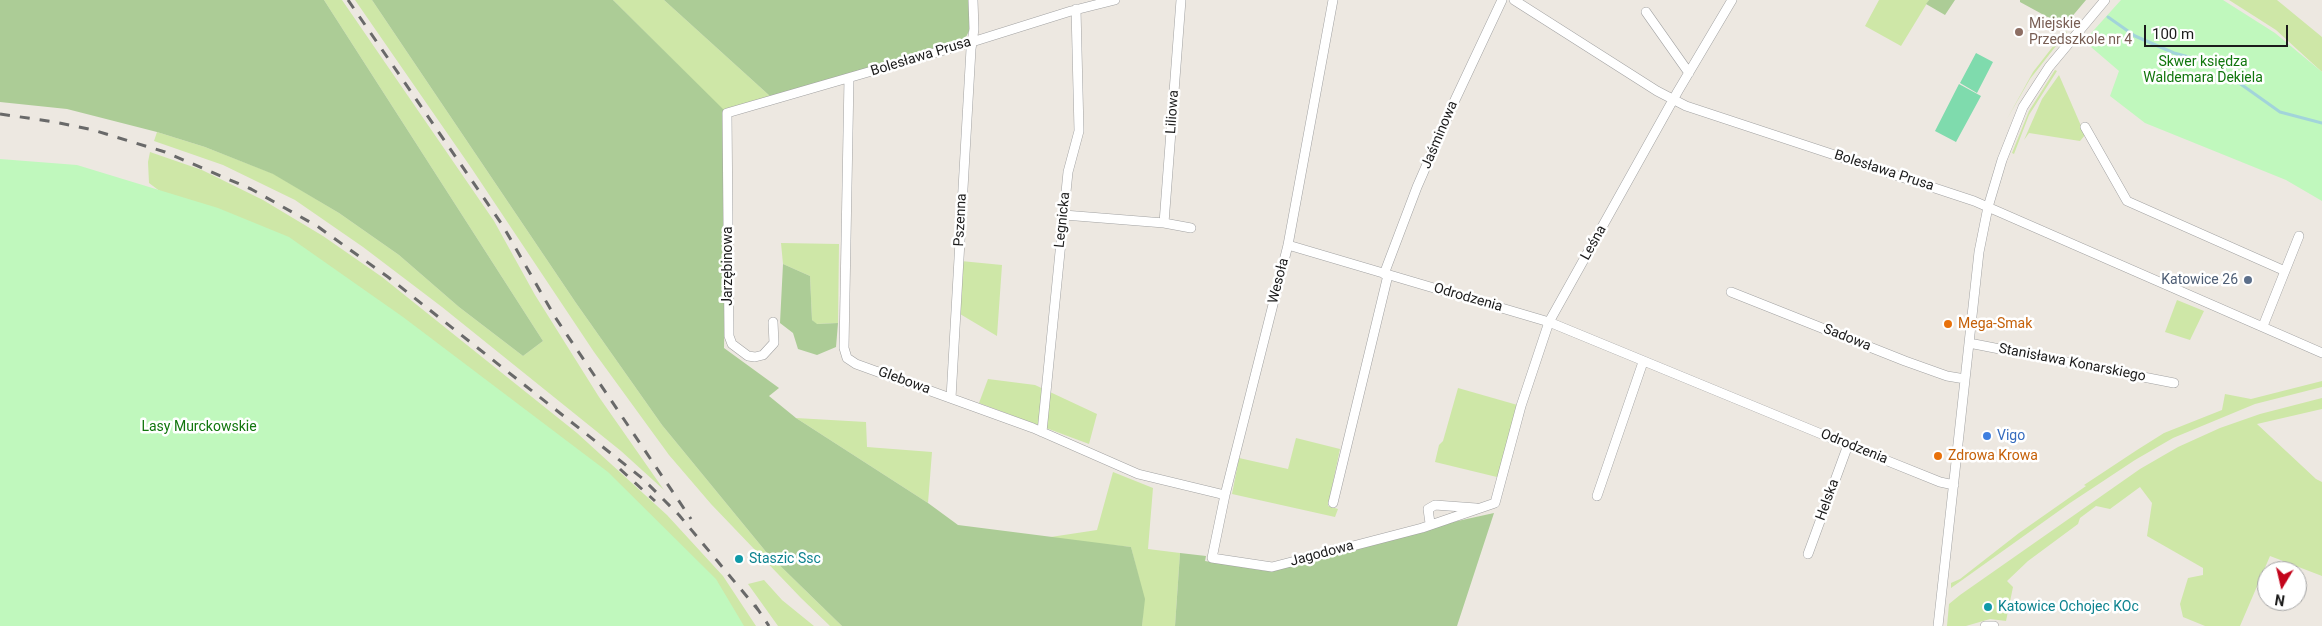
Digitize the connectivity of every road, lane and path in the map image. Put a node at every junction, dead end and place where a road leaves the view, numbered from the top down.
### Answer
1 (973, 0) edge
2 (1069, 0) edge
3 (1115, 0) edge
4 (1181, 0) edge
5 (1333, 0) edge
6 (1502, 0) edge
7 (1514, 0) edge
8 (1732, 0) edge
9 (2105, 0) edge
10 (1073, 10) junction
11 (1646, 12) dead end
12 (972, 42) junction
13 (1689, 72) junction
14 (849, 78) junction
15 (1673, 100) junction
16 (727, 113) joint
17 (2085, 127) dead end
18 (1988, 207) junction
19 (1064, 216) junction
20 (1164, 223) junction
21 (1191, 228) dead end
22 (2299, 236) dead end
23 (1288, 245) junction
24 (2285, 271) junction
25 (1386, 275) junction
26 (1730, 292) dead end
27 (773, 322) dead end
28 (1550, 322) junction
29 (2263, 326) junction
30 (1969, 343) junction
31 (2321, 349) edge
32 (1643, 362) junction
33 (1966, 379) junction
34 (2174, 383) dead end
35 (951, 398) junction
36 (1042, 432) junction
37 (1848, 446) junction
38 (1954, 485) junction
39 (1226, 495) junction
40 (1597, 496) dead end
41 (1333, 503) dead end
42 (1495, 503) joint
43 (1476, 508) junction
44 (1430, 523) junction
45 (1808, 554) dead end
46 (1212, 558) joint
47 (1938, 626) edge
48 (1986, 626) edge
49 (1994, 626) edge

1 - 12 street, Pszenna
2 - 10 street, Legnicka
3 - 10 street, Bolesława Prusa
4 - 20 street, Liliowa
5 - 23 street, Wesoła
6 - 25 street, Jaśminowa
7 - 15 street, Bolesława Prusa
8 - 13 street, Leśna
9 - 18 street
10 - 12 street, Bolesława Prusa
10 - 19 street, Legnicka
11 - 13 street
12 - 14 street, Bolesława Prusa
12 - 35 street, Pszenna
13 - 15 street, Leśna
14 - 16 street, Bolesława Prusa
14 - 35 street, Glebowa
15 - 18 street, Bolesława Prusa
15 - 28 street, Leśna
16 - 27 street, Jarzębinowa
17 - 24 street
18 - 29 street, Bolesława Prusa
18 - 30 street
19 - 20 street
19 - 36 street, Legnicka
20 - 21 street
22 - 24 street
23 - 25 street, Odrodzenia
23 - 39 street, Wesoła
24 - 29 street
25 - 28 street, Odrodzenia
25 - 41 street, Jaśminowa
26 - 33 street, Sadowa
28 - 32 street, Odrodzenia
28 - 42 street, Leśna
29 - 31 street, Bolesława Prusa
30 - 33 street
30 - 34 street, Stanisława Konarskiego
32 - 37 street, Odrodzenia
32 - 40 street
33 - 38 street
35 - 36 street, Glebowa
36 - 39 street, Glebowa
37 - 38 street, Odrodzenia
37 - 45 street, Helska
38 - 47 street
39 - 46 street, Wesoła
42 - 43 street, Jagodowa
43 - 44 street, Jagodowa
43 - 44 street, Jagodowa
44 - 46 street, Jagodowa
48 - 49 street

